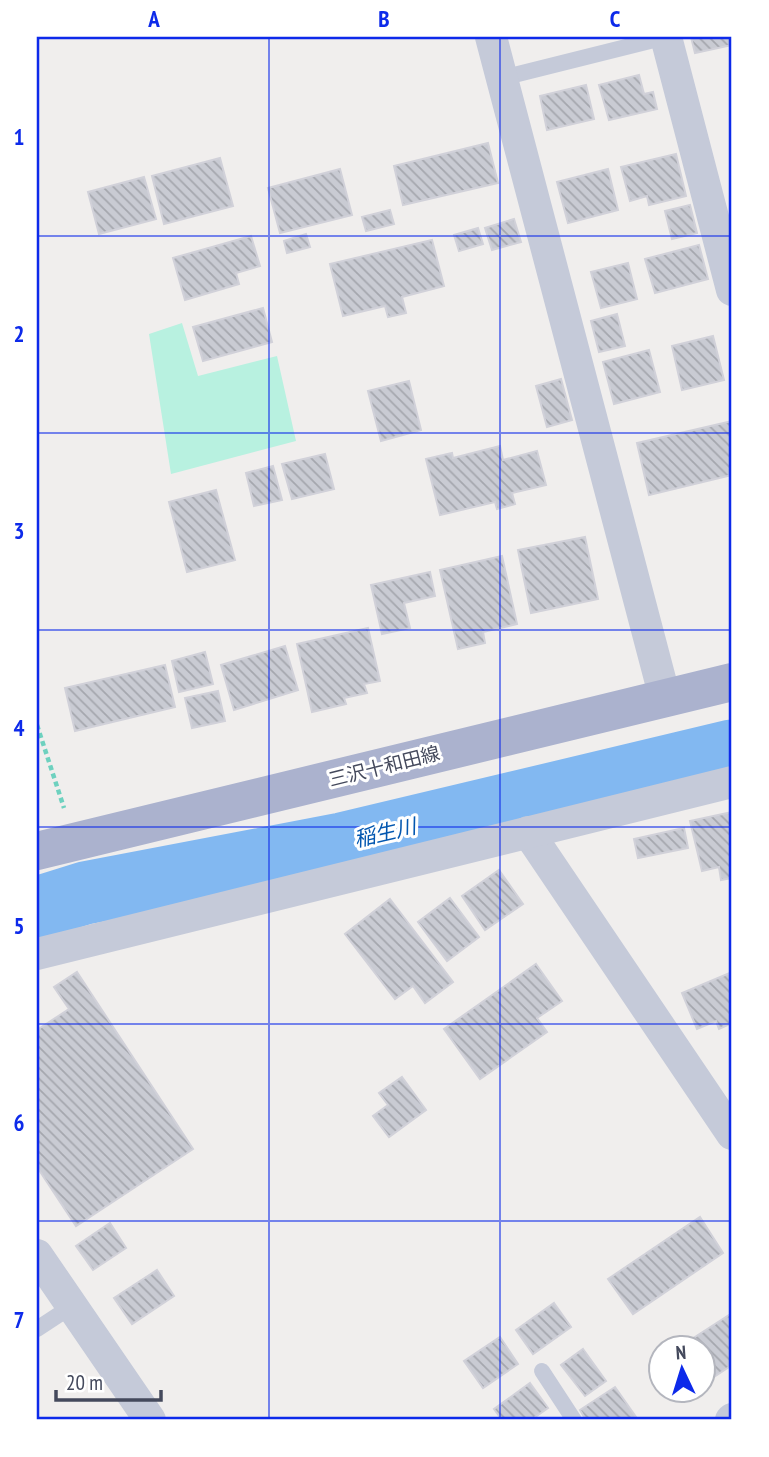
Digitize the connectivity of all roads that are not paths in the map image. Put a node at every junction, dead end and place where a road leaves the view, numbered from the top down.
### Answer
1 (491, 37) edge
2 (666, 37) edge
3 (502, 78) junction
4 (732, 290) edge
5 (732, 682) edge
6 (665, 698) junction
7 (732, 782) edge
8 (528, 832) junction
9 (37, 851) edge
10 (37, 954) edge
11 (732, 1134) edge
12 (37, 1255) edge
13 (72, 1306) junction
14 (37, 1329) edge
15 (542, 1371) dead end
16 (150, 1420) edge
17 (574, 1420) edge

1 - 3 street
2 - 3 lane
2 - 4 street
3 - 6 street
5 - 6 main road, 三沢十和田線
6 - 9 main road, 三沢十和田線
7 - 8 street
8 - 10 street
8 - 11 street
12 - 13 street
13 - 14 lane
13 - 16 street
15 - 17 lane

